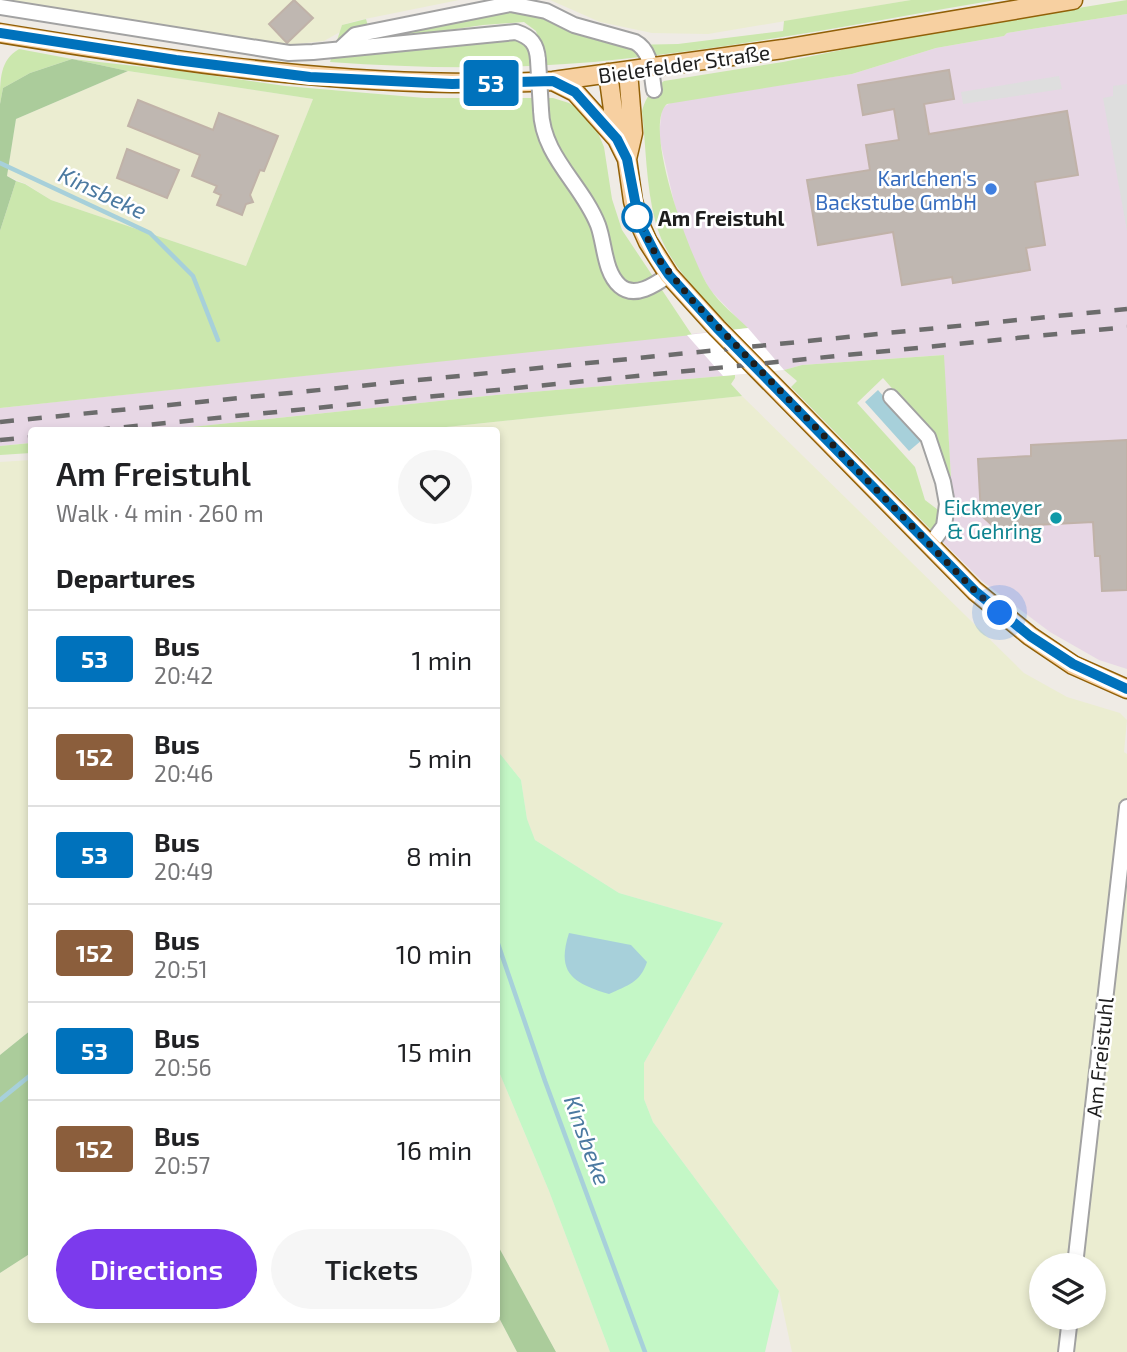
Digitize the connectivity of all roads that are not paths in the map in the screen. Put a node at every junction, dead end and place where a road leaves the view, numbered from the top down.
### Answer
1 (1073, 0) edge
2 (0, 8) edge
3 (0, 33) edge
4 (340, 49) junction
5 (650, 68) junction
6 (628, 71) junction
7 (608, 73) junction
8 (553, 81) junction
9 (654, 90) dead end
10 (617, 139) junction
11 (627, 159) junction
12 (669, 275) junction
13 (891, 397) dead end
14 (930, 545) junction
15 (1127, 688) edge
16 (1127, 807) edge
17 (1077, 1253) edge
18 (1069, 1330) edge
19 (1066, 1352) edge

1 - 5 main road, Bielefelder Straße
2 - 4 street
3 - 8 main road, Bielefelder Straße
4 - 5 street
4 - 12 street, bridge
5 - 6 main road, Bielefelder Straße
5 - 9 street
6 - 7 main road, Bielefelder Straße
6 - 11 main road
7 - 8 main road, Bielefelder Straße
7 - 10 main road
8 - 10 main road
10 - 11 main road
11 - 12 main road
12 - 14 main road
13 - 14 street
14 - 15 main road
16 - 17 street, Am Freistuhl
18 - 19 street

